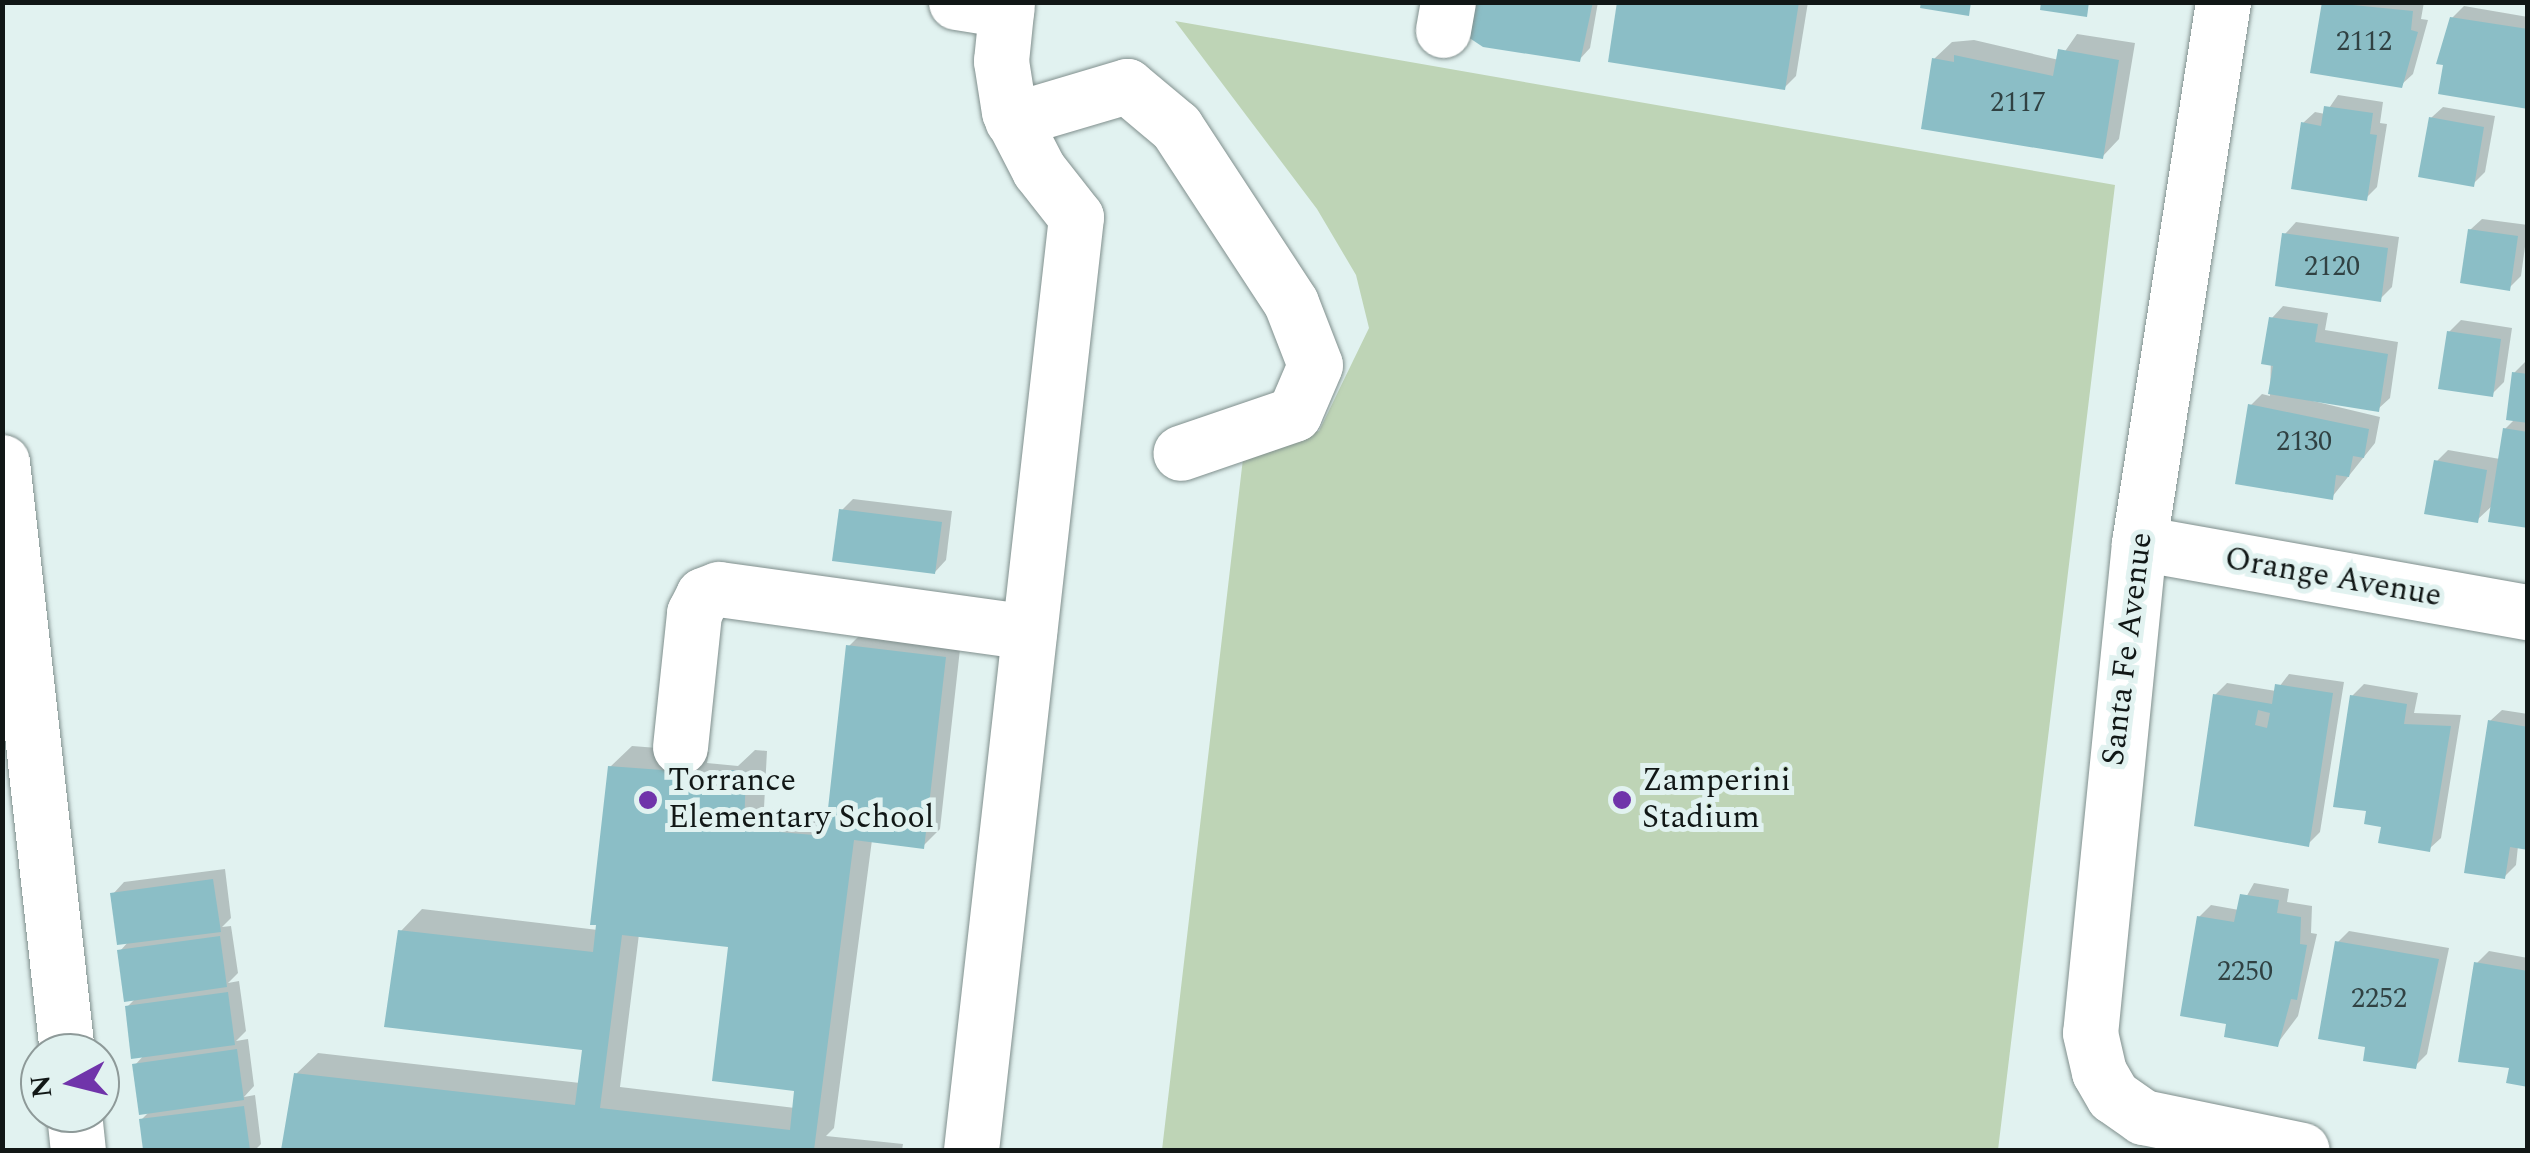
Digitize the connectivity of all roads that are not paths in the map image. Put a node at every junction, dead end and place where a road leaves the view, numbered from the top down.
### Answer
1 (2224, 2) edge
2 (990, 5) edge
3 (1012, 120) junction
4 (1180, 453) dead end
5 (2, 462) edge
6 (2139, 543) junction
7 (2528, 612) edge
8 (1029, 632) junction
9 (680, 747) dead end
10 (64, 1033) edge
11 (971, 1150) edge
12 (2302, 1150) edge

1 - 6 street, Santa Fe Avenue
2 - 3 street
3 - 4 street
3 - 8 street
5 - 10 street
6 - 7 street, Orange Avenue
6 - 12 street, Santa Fe Avenue
8 - 9 street
8 - 11 street

